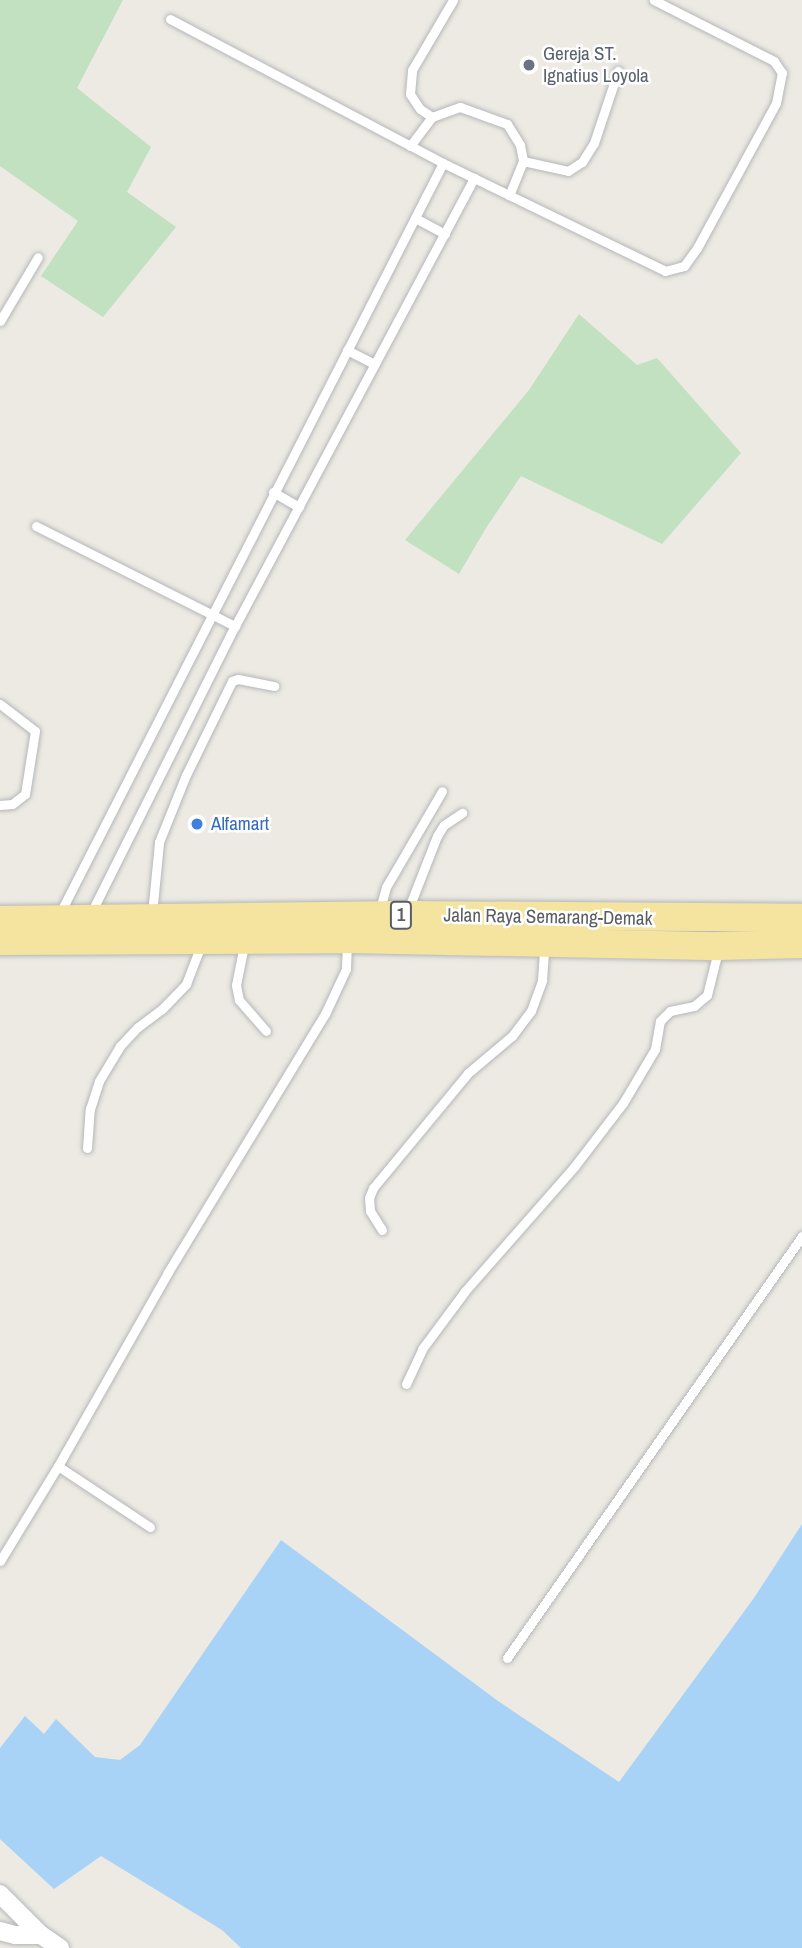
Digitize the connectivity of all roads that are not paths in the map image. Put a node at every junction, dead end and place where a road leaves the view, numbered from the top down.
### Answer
1 (453, 0) edge
2 (654, 0) edge
3 (170, 19) dead end
4 (618, 71) dead end
5 (432, 117) junction
6 (410, 146) junction
7 (523, 162) junction
8 (443, 163) junction
9 (474, 178) junction
10 (509, 195) junction
11 (415, 218) junction
12 (445, 234) junction
13 (38, 257) dead end
14 (0, 321) edge
15 (347, 350) junction
16 (375, 365) junction
17 (273, 492) junction
18 (299, 507) junction
19 (36, 527) dead end
20 (211, 613) junction
21 (235, 626) junction
22 (274, 686) dead end
23 (0, 704) edge
24 (442, 791) dead end
25 (0, 805) edge
26 (462, 813) dead end
27 (378, 915) junction
28 (407, 915) junction
29 (88, 918) junction
30 (152, 918) junction
31 (802, 918) edge
32 (57, 919) junction
33 (0, 920) edge
34 (348, 939) junction
35 (202, 940) junction
36 (244, 940) junction
37 (0, 942) edge
38 (545, 943) junction
39 (802, 944) edge
40 (719, 946) junction
41 (266, 1031) dead end
42 (87, 1148) dead end
43 (382, 1230) dead end
44 (802, 1236) edge
45 (406, 1384) dead end
46 (58, 1466) junction
47 (150, 1527) dead end
48 (0, 1561) edge
49 (507, 1658) dead end
50 (0, 1894) edge
51 (0, 1931) edge
52 (41, 1935) junction
53 (60, 1948) edge

1 - 5 lane
2 - 10 lane
3 - 6 lane
4 - 7 lane
5 - 6 lane
5 - 7 lane
6 - 8 lane
7 - 10 lane
8 - 9 lane
8 - 11 lane
9 - 10 lane
9 - 12 lane
11 - 12 lane
11 - 15 lane
12 - 16 lane
13 - 14 lane
15 - 16 lane
15 - 17 lane
16 - 18 lane
17 - 18 lane
17 - 20 lane
18 - 21 lane
19 - 20 lane
20 - 21 lane
20 - 32 lane
21 - 29 lane
22 - 30 lane
23 - 25 lane
24 - 27 lane
26 - 28 lane
27 - 28 highway, Jalan Raya Semarang-Demak / 1
27 - 30 highway, Jalan Raya Semarang-Demak / 1
28 - 31 highway, Jalan Raya Semarang-Demak / 1
29 - 30 highway, Jalan Raya Semarang-Demak / 1
29 - 32 highway, Jalan Raya Semarang-Demak / 1
32 - 33 highway, Jalan Raya Semarang-Demak / 1
34 - 36 highway, Jalan Raya Semarang-Demak / 1
34 - 38 highway, Jalan Raya Semarang-Demak / 1
34 - 46 lane
35 - 36 highway, Jalan Raya Semarang-Demak / 1
35 - 37 highway, Jalan Raya Semarang-Demak / 1
35 - 42 lane
36 - 41 lane
38 - 40 highway, Jalan Raya Semarang-Demak / 1
38 - 43 lane
39 - 40 highway, Jalan Raya Semarang-Demak / 1
40 - 45 lane
44 - 49 lane
46 - 47 lane
46 - 48 lane
50 - 52 street
51 - 52 street
52 - 53 street

